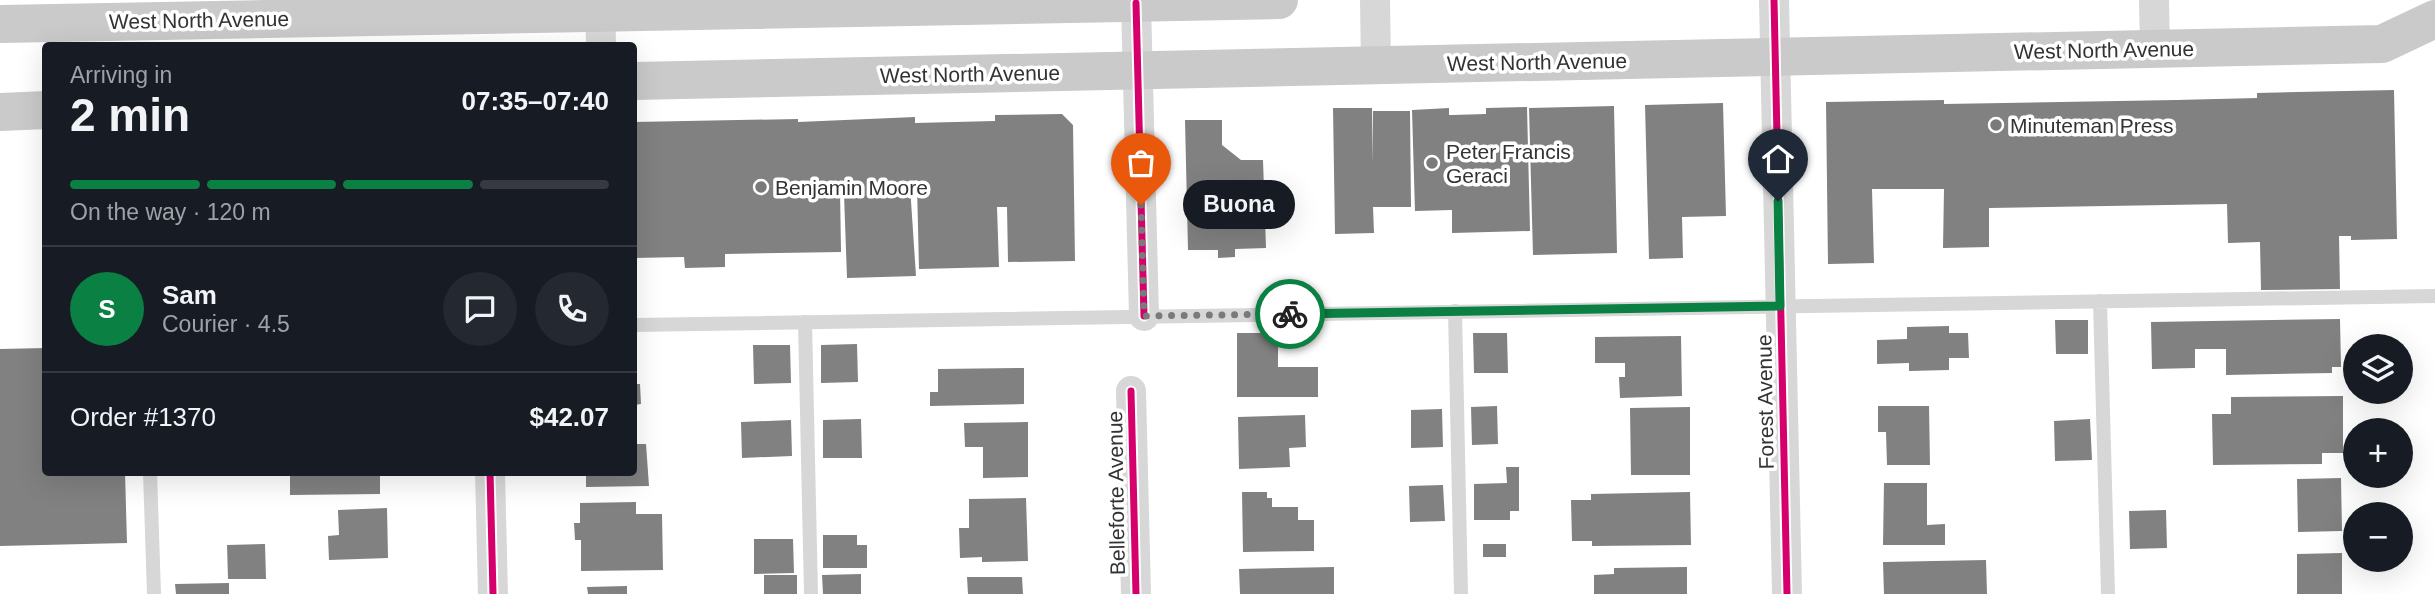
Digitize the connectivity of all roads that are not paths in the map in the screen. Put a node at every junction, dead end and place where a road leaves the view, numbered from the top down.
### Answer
1 (1254, 0) edge
2 (1279, 0) edge
3 (1375, 0) edge
4 (1774, 0) edge
5 (2154, 0) edge
6 (2418, 0) edge
7 (1049, 2) edge
8 (1136, 3) junction
9 (871, 4) edge
10 (760, 5) edge
11 (2435, 11) edge
12 (601, 19) edge
13 (2435, 19) edge
14 (0, 24) edge
15 (2155, 48) junction
16 (1775, 57) junction
17 (1376, 65) junction
18 (1138, 70) junction
19 (637, 81) edge
20 (42, 110) edge
21 (0, 112) edge
22 (2435, 296) edge
23 (2101, 301) junction
24 (1780, 306) junction
25 (1455, 311) junction
26 (1144, 316) junction
27 (805, 322) junction
28 (637, 325) edge
29 (1131, 391) dead end
30 (150, 476) edge
31 (490, 476) edge
32 (154, 594) edge
33 (493, 594) edge
34 (811, 594) edge
35 (1136, 594) edge
36 (1461, 594) edge
37 (1787, 594) edge
38 (2108, 594) edge

1 - 2 main road, West North Avenue
1 - 8 main road, West North Avenue
3 - 17 street
4 - 16 street, Forest Avenue
5 - 15 street
6 - 11 main road
7 - 8 main road, West North Avenue
7 - 9 main road, West North Avenue
8 - 18 street
9 - 10 main road, West North Avenue
10 - 12 main road, West North Avenue
12 - 14 main road, West North Avenue
13 - 15 main road, West North Avenue
15 - 16 main road, West North Avenue
16 - 17 main road, West North Avenue
16 - 24 street, Forest Avenue
17 - 18 main road, West North Avenue
18 - 19 main road, West North Avenue
18 - 26 street
20 - 21 main road
22 - 23 lane
23 - 24 lane
23 - 38 lane
24 - 25 lane
24 - 37 street, Forest Avenue
25 - 26 lane
25 - 36 lane
26 - 27 lane
27 - 28 lane
27 - 34 lane
29 - 35 street, Belleforte Avenue
30 - 32 lane
31 - 33 street

